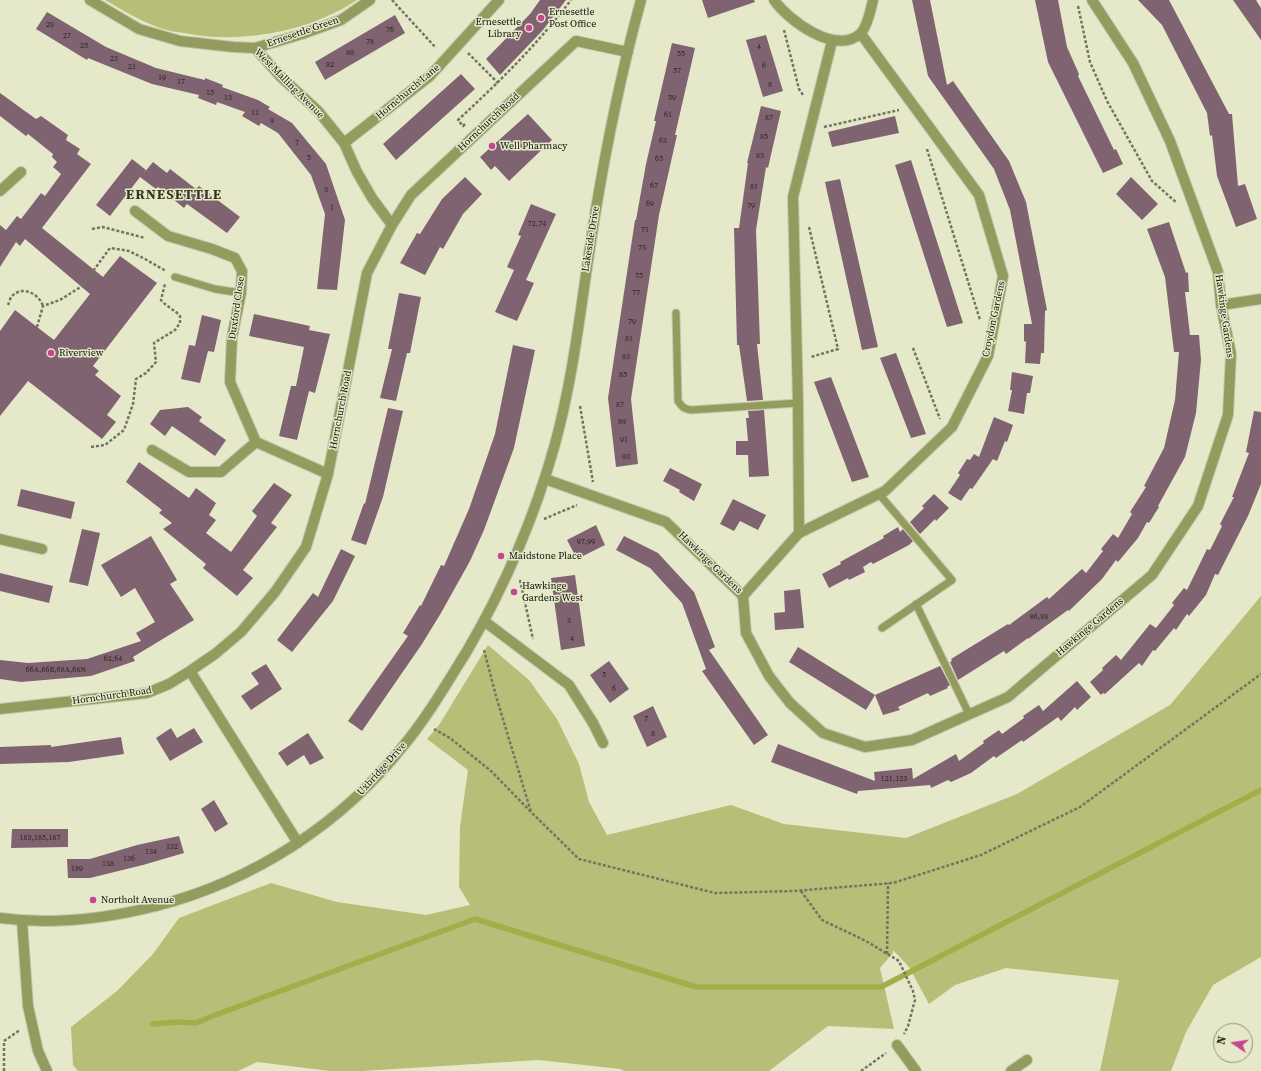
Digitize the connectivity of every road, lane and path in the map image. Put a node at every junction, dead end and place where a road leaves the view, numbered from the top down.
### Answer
1 (90, 0) edge
2 (370, 0) edge
3 (392, 0) edge
4 (499, 0) edge
5 (571, 0) edge
6 (641, 0) edge
7 (774, 0) edge
8 (873, 0) edge
9 (1078, 0) edge
10 (1092, 0) edge
11 (784, 11) junction
12 (861, 34) junction
13 (832, 41) junction
14 (460, 44) junction
15 (255, 48) junction
16 (628, 52) junction
17 (446, 59) junction
18 (498, 83) junction
19 (913, 106) junction
20 (814, 113) junction
21 (483, 128) junction
22 (810, 131) junction
23 (344, 143) junction
24 (927, 149) dead end
25 (21, 172) dead end
26 (0, 191) edge
27 (1178, 204) dead end
28 (136, 211) dead end
29 (392, 225) junction
30 (808, 225) dead end
31 (92, 229) dead end
32 (168, 236) junction
33 (175, 277) joint
34 (166, 280) dead end
35 (241, 293) junction
36 (1261, 299) edge
37 (8, 305) dead end
38 (1222, 305) junction
39 (43, 306) junction
40 (676, 313) dead end
41 (980, 321) dead end
42 (37, 327) dead end
43 (913, 348) dead end
44 (797, 361) junction
45 (579, 400) dead end
46 (798, 403) junction
47 (945, 433) junction
48 (256, 442) junction
49 (91, 447) dead end
50 (152, 450) dead end
51 (328, 474) junction
52 (545, 479) junction
53 (879, 494) junction
54 (596, 497) junction
55 (528, 527) junction
56 (799, 533) junction
57 (0, 539) edge
58 (42, 549) dead end
59 (516, 556) junction
60 (743, 596) junction
61 (916, 604) junction
62 (481, 625) junction
63 (882, 628) dead end
64 (538, 661) junction
65 (190, 671) junction
66 (1261, 674) edge
67 (0, 709) edge
68 (969, 714) junction
69 (421, 722) junction
70 (603, 743) dead end
71 (532, 813) junction
72 (298, 843) junction
73 (888, 883) junction
74 (801, 890) junction
75 (0, 918) edge
76 (22, 921) junction
77 (887, 954) junction
78 (32, 1022) junction
79 (897, 1045) junction
80 (1028, 1060) dead end
81 (4, 1071) edge
82 (47, 1071) edge
83 (861, 1071) edge
84 (916, 1071) edge
85 (1012, 1071) edge

1 - 15 street, West Malling Avenue
2 - 15 street, Ernesettle Green
3 - 17 path
4 - 14 street, Hornchurch Lane
5 - 18 path
6 - 16 street, Lakeside Drive
7 - 11 street
8 - 12 street
9 - 27 path
10 - 38 street, Hawkinge Gardens
11 - 13 street
11 - 20 path
12 - 13 street
12 - 19 street, Croydon Gardens
13 - 20 street
14 - 17 street, Hornchurch Lane
14 - 18 path
15 - 23 street, West Malling Avenue
16 - 21 street, Hornchurch Road
16 - 52 street, Lakeside Drive
17 - 23 street, Hornchurch Lane
18 - 21 path
19 - 22 path
19 - 47 street, Croydon Gardens
20 - 22 street
21 - 29 street, Hornchurch Road
22 - 44 street
23 - 29 street, West Malling Avenue
24 - 41 path
25 - 26 street
28 - 32 street, Duxford Close
29 - 51 street, Hornchurch Road
30 - 44 path
31 - 32 path
32 - 35 street, Duxford Close
33 - 35 lane
33 - 39 path
34 - 49 path
35 - 48 street, Duxford Close
36 - 38 street
37 - 39 path
38 - 68 street, Hawkinge Gardens
39 - 42 path
40 - 46 lane
43 - 47 path
44 - 46 street
45 - 54 path
46 - 56 street
47 - 53 street, Croydon Gardens
48 - 50 street
48 - 51 street
51 - 65 street, Hornchurch Road
52 - 54 street, Hawkinge Gardens
52 - 55 street, Uxbridge Drive
53 - 56 street, Croydon Gardens
53 - 61 lane
54 - 55 path
54 - 60 street, Hawkinge Gardens
55 - 59 street, Uxbridge Drive
56 - 60 street, Croydon Gardens
57 - 58 street
59 - 62 street, Uxbridge Drive
59 - 64 path
60 - 68 street, Hawkinge Gardens
61 - 63 lane
61 - 68 lane
62 - 64 street
62 - 69 street, Uxbridge Drive
62 - 71 path
64 - 70 street
65 - 67 street, Hornchurch Road
65 - 72 street
66 - 73 path
69 - 71 path
69 - 72 street, Uxbridge Drive
71 - 74 path
72 - 76 street, Uxbridge Drive
73 - 74 path
73 - 77 path
74 - 77 path
75 - 76 street
76 - 78 street
77 - 79 path
78 - 81 path
78 - 82 street
79 - 83 path
79 - 84 street
80 - 85 street

